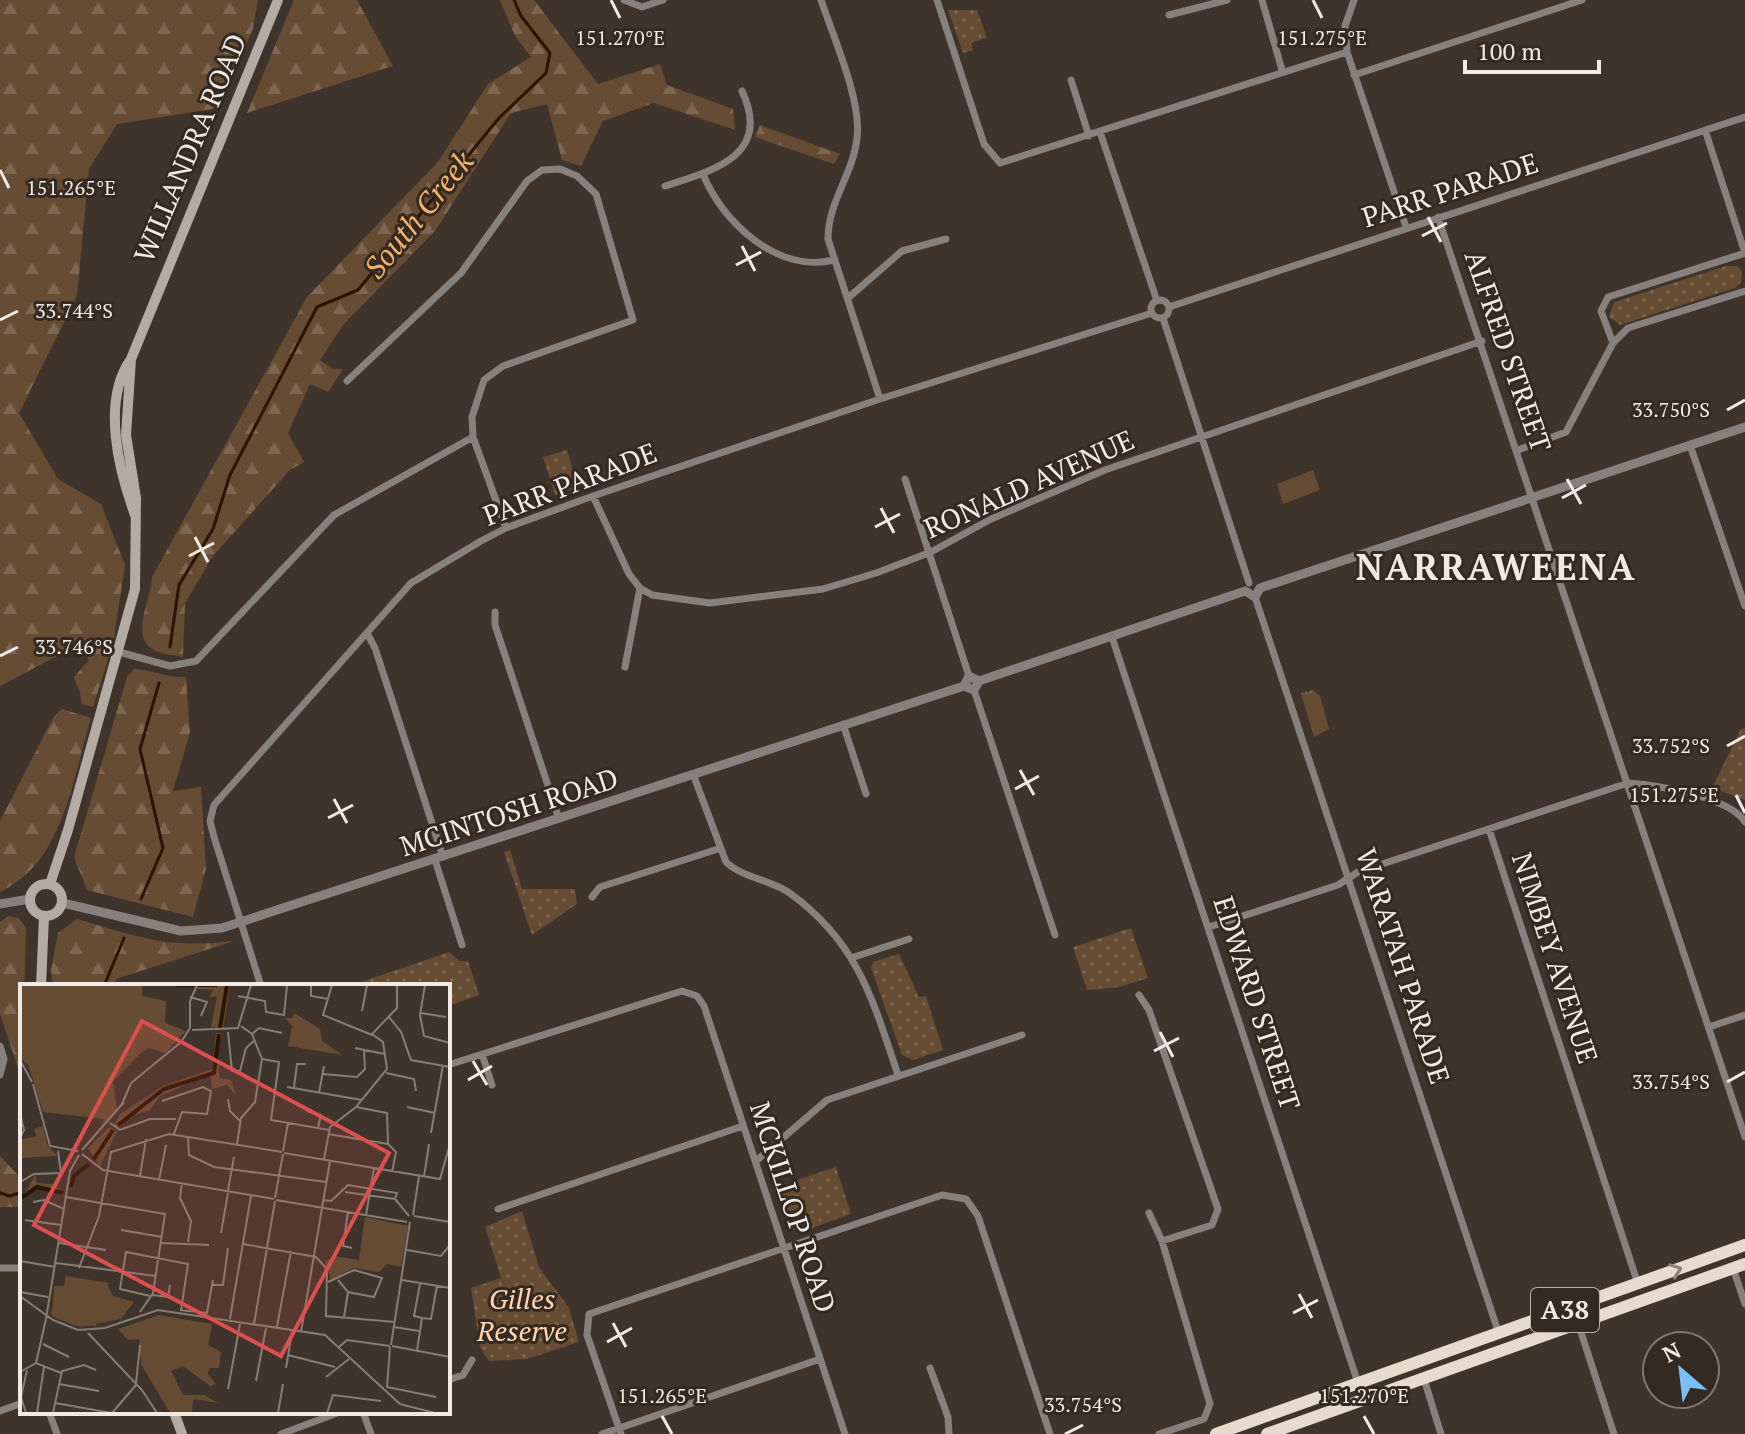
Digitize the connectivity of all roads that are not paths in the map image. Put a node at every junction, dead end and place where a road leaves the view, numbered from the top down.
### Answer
1 (278, 0) edge
2 (624, 0) edge
3 (663, 0) edge
4 (821, 0) edge
5 (937, 0) edge
6 (1227, 0) edge
7 (1262, 0) edge
8 (1354, 0) edge
9 (1582, 0) edge
10 (1169, 15) dead end
11 (1347, 52) junction
12 (1282, 70) junction
13 (1354, 75) junction
14 (1071, 80) dead end
15 (742, 91) dead end
16 (1745, 117) edge
17 (1705, 130) junction
18 (1100, 132) junction
19 (1089, 136) junction
20 (703, 174) junction
21 (665, 186) dead end
22 (1438, 217) junction
23 (1406, 227) junction
24 (946, 239) dead end
25 (1745, 253) edge
26 (834, 260) junction
27 (1745, 291) edge
28 (848, 298) junction
29 (1157, 301) junction
30 (1169, 307) junction
31 (1152, 313) junction
32 (1163, 318) junction
33 (1482, 341) junction
34 (1613, 343) junction
35 (347, 381) dead end
36 (880, 399) junction
37 (1745, 427) edge
38 (1201, 436) junction
39 (473, 437) junction
40 (1690, 445) junction
41 (1518, 450) junction
42 (905, 479) dead end
43 (593, 496) junction
44 (1534, 497) junction
45 (506, 528) junction
46 (931, 552) junction
47 (1247, 587) junction
48 (640, 588) junction
49 (1257, 593) junction
50 (1745, 606) edge
51 (495, 612) dead end
52 (367, 633) junction
53 (1112, 637) junction
54 (119, 652) junction
55 (625, 667) dead end
56 (972, 683) junction
57 (843, 724) junction
58 (693, 774) junction
59 (1628, 783) junction
60 (866, 794) dead end
61 (559, 819) junction
62 (1745, 822) edge
63 (1489, 829) junction
64 (718, 849) junction
65 (439, 859) junction
66 (1349, 878) junction
67 (50, 884) junction
68 (592, 897) dead end
69 (30, 899) junction
70 (63, 903) junction
71 (0, 904) edge
72 (44, 916) junction
73 (240, 923) junction
74 (1209, 927) junction
75 (1055, 935) dead end
76 (909, 939) dead end
77 (462, 945) dead end
78 (854, 957) junction
79 (41, 984) edge
80 (260, 984) edge
81 (1139, 995) dead end
82 (1745, 1015) edge
83 (1709, 1027) junction
84 (1022, 1035) dead end
85 (0, 1046) edge
86 (482, 1054) junction
87 (450, 1064) edge
88 (0, 1075) edge
89 (898, 1075) junction
90 (492, 1085) dead end
91 (743, 1126) junction
92 (1745, 1137) edge
93 (756, 1161) junction
94 (498, 1209) dead end
95 (1149, 1213) dead end
96 (1162, 1241) junction
97 (1745, 1245) edge
98 (784, 1247) junction
99 (1739, 1266) edge
100 (1638, 1284) junction
101 (1745, 1304) edge
102 (1578, 1323) junction
103 (1499, 1334) junction
104 (1505, 1349) junction
105 (820, 1359) junction
106 (472, 1360) dead end
107 (1418, 1363) junction
108 (930, 1368) dead end
109 (450, 1379) edge
110 (1424, 1379) junction
111 (1358, 1383) junction
112 (20, 1404) edge
113 (0, 1411) edge
114 (50, 1414) edge
115 (175, 1414) edge
116 (335, 1414) edge
117 (364, 1414) edge
118 (620, 1430) edge
119 (1164, 1433) edge
120 (57, 1434) edge
121 (182, 1434) edge
122 (281, 1434) edge
123 (371, 1434) edge
124 (602, 1434) edge
125 (845, 1434) edge
126 (949, 1434) edge
127 (1050, 1434) edge
128 (1216, 1434) edge
129 (1268, 1434) edge
130 (1441, 1434) edge
131 (1614, 1434) edge

1 - 54 main road, WILLANDRA ROAD
2 - 3 street
4 - 26 street
5 - 19 street
6 - 10 street
7 - 12 street
8 - 11 street
9 - 13 street
11 - 12 street
11 - 13 street
12 - 18 street
13 - 23 street
14 - 19 street
15 - 20 street
16 - 17 street, PARR PARADE
17 - 22 street, PARR PARADE
17 - 25 street
18 - 19 street
18 - 29 street
20 - 21 street
20 - 26 street
22 - 23 street, PARR PARADE
22 - 33 street, ALFRED STREET
23 - 30 street, PARR PARADE
24 - 28 street
25 - 34 street
26 - 28 street
27 - 34 street
28 - 36 street
29 - 30 street
29 - 31 street
30 - 32 street
31 - 32 street
31 - 36 street, PARR PARADE
32 - 38 street
33 - 38 street, RONALD AVENUE
33 - 41 street, ALFRED STREET
34 - 41 street
35 - 39 street
36 - 43 street, PARR PARADE
37 - 40 street
38 - 46 street, RONALD AVENUE
38 - 47 street
39 - 45 street
39 - 54 street
40 - 44 street
40 - 50 street
41 - 44 street, ALFRED STREET
42 - 46 street
43 - 45 street, PARR PARADE
43 - 48 street
44 - 49 street
44 - 59 street, ALFRED STREET
45 - 52 street, PARR PARADE
46 - 48 street, RONALD AVENUE
46 - 56 street
47 - 49 street
47 - 53 street, MCINTOSH ROAD
48 - 55 street
49 - 66 street, WARATAH PARADE
51 - 61 street
52 - 65 street
52 - 73 street, PARR PARADE
53 - 56 street, MCINTOSH ROAD
53 - 74 street, EDWARD STREET
54 - 67 main road, WILLANDRA ROAD
56 - 57 street, MCINTOSH ROAD
56 - 75 street
57 - 58 street, MCINTOSH ROAD
57 - 60 street
58 - 61 street, MCINTOSH ROAD
58 - 64 street
59 - 62 street
59 - 63 street
59 - 83 street, ALFRED STREET
61 - 65 street, MCINTOSH ROAD
63 - 66 street
63 - 100 street, NIMBEY AVENUE
64 - 68 street
64 - 78 street
65 - 73 street, MCINTOSH ROAD
65 - 77 street
66 - 74 street
66 - 103 street, WARATAH PARADE
67 - 69 main road
67 - 70 main road
69 - 71 street
69 - 72 main road
70 - 72 main road
70 - 73 street, MCINTOSH ROAD
72 - 79 main road
73 - 80 street, PARR PARADE
74 - 111 street, EDWARD STREET
76 - 78 street
78 - 89 street
81 - 96 street
82 - 83 street
83 - 92 street, ALFRED STREET
84 - 89 street
85 - 88 street
86 - 87 street
86 - 90 street
86 - 91 street, MCKILLOP ROAD
89 - 93 street
91 - 93 street, MCKILLOP ROAD
91 - 94 street
93 - 98 street, MCKILLOP ROAD
95 - 96 street
96 - 119 street
100 -> 97 highway, A38
98 - 105 street, MCKILLOP ROAD
98 - 118 street
98 - 127 street
99 - 101 street
99 - 102 highway, A38
100 - 103 highway, A38
102 - 104 highway, A38
102 - 131 street
103 - 104 highway, WARATAH PARADE
103 - 107 highway, A38
104 - 110 highway, A38
105 - 118 street
105 - 125 street, MCKILLOP ROAD
106 - 109 street
107 - 110 highway
107 - 111 highway, A38
108 - 126 street
110 - 129 highway, A38
110 - 130 street
111 - 128 highway, A38
112 - 113 street
114 - 120 street
115 - 121 main road
116 - 122 street
117 - 123 street
118 - 124 street

